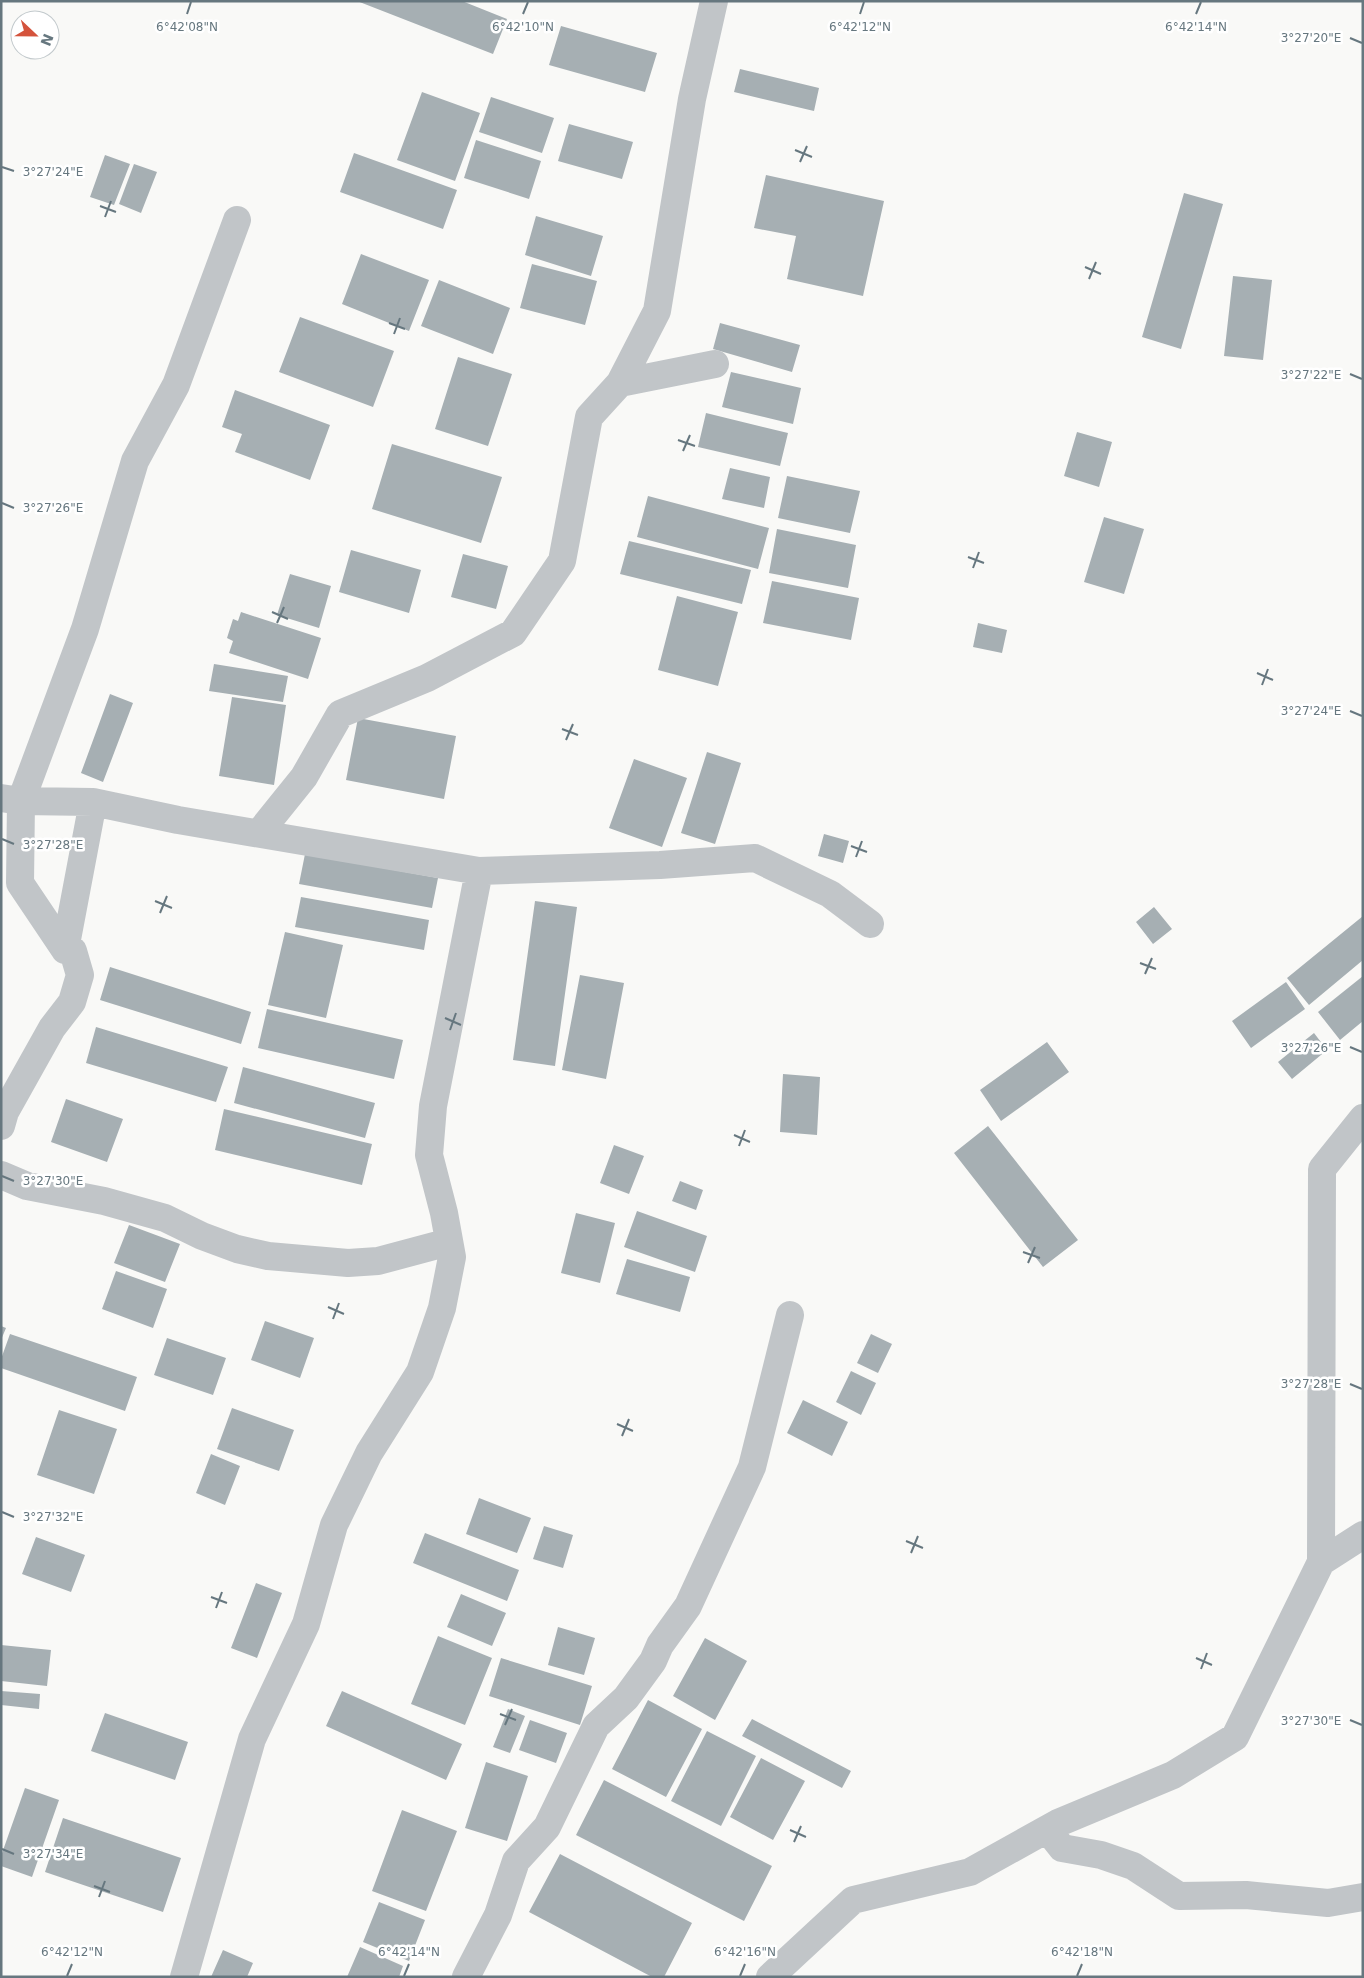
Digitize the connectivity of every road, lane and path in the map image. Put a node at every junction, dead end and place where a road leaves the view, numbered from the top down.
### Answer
1 (714, 1) edge
2 (237, 220) dead end
3 (715, 364) dead end
4 (620, 383) junction
5 (11, 799) edge
6 (93, 802) junction
7 (259, 833) junction
8 (479, 871) junction
9 (870, 924) dead end
10 (65, 950) junction
11 (1363, 1118) edge
12 (1, 1126) edge
13 (1, 1175) edge
14 (449, 1242) junction
15 (790, 1315) dead end
16 (1363, 1536) edge
17 (1321, 1562) junction
18 (1047, 1829) junction
19 (1363, 1897) edge
20 (184, 1977) edge
21 (466, 1977) edge
22 (770, 1977) edge

1 - 4 street
2 - 5 street
3 - 4 street
4 - 7 street
5 - 6 street
5 - 10 street
6 - 7 street
6 - 10 street
7 - 8 street
8 - 9 street
8 - 14 street
10 - 12 street
11 - 17 street
13 - 14 street
14 - 20 street
15 - 21 street
16 - 17 street
17 - 18 street
18 - 19 street
18 - 22 street

